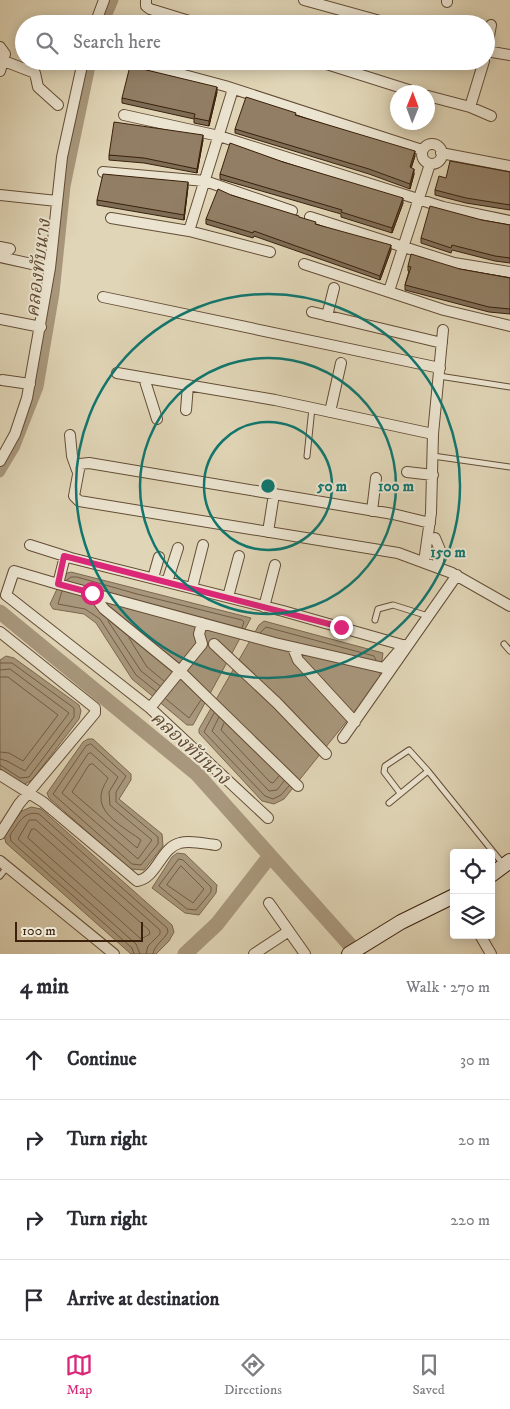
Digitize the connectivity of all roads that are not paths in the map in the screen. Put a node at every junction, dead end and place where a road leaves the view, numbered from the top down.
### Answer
1 (104, 0) edge
2 (146, 0) edge
3 (304, 0) edge
4 (98, 15) edge
5 (170, 15) edge
6 (358, 15) edge
7 (0, 47) edge
8 (495, 52) edge
9 (510, 55) edge
10 (4, 61) junction
11 (15, 65) edge
12 (29, 70) edge
13 (81, 70) edge
14 (164, 70) edge
15 (345, 70) edge
16 (481, 70) edge
17 (0, 71) edge
18 (393, 85) edge
19 (233, 89) junction
20 (435, 98) edge
21 (58, 105) dead end
22 (470, 107) junction
23 (124, 116) dead end
24 (491, 116) dead end
25 (218, 136) junction
26 (422, 150) junction
27 (441, 153) junction
28 (430, 164) junction
29 (510, 166) edge
30 (103, 172) edge
31 (205, 181) junction
32 (0, 195) edge
33 (417, 200) junction
34 (58, 201) junction
35 (292, 211) dead end
36 (310, 217) dead end
37 (112, 218) dead end
38 (510, 221) edge
39 (189, 231) junction
40 (403, 246) junction
41 (270, 252) dead end
42 (0, 257) edge
43 (304, 264) dead end
44 (50, 268) junction
45 (510, 272) edge
46 (334, 288) dead end
47 (389, 291) junction
48 (103, 297) dead end
49 (312, 312) dead end
50 (327, 316) junction
51 (0, 319) edge
52 (510, 326) edge
53 (40, 327) junction
54 (443, 330) dead end
55 (442, 343) junction
56 (341, 363) dead end
57 (439, 372) junction
58 (117, 373) dead end
59 (144, 378) junction
60 (2, 380) dead end
61 (30, 384) junction
62 (188, 385) junction
63 (510, 387) edge
64 (312, 408) junction
65 (186, 410) dead end
66 (330, 412) junction
67 (157, 419) dead end
68 (70, 434) dead end
69 (433, 434) junction
70 (308, 456) dead end
71 (433, 456) junction
72 (0, 462) edge
73 (510, 467) edge
74 (77, 470) junction
75 (407, 472) dead end
76 (433, 475) junction
77 (376, 478) dead end
78 (274, 494) junction
79 (372, 511) junction
80 (430, 523) junction
81 (268, 532) junction
82 (435, 538) dead end
83 (30, 545) dead end
84 (203, 545) dead end
85 (178, 548) dead end
86 (64, 556) junction
87 (239, 556) dead end
88 (159, 557) dead end
89 (424, 562) junction
90 (275, 565) dead end
91 (437, 567) junction
92 (457, 575) junction
93 (154, 578) junction
94 (167, 582) junction
95 (58, 584) junction
96 (192, 588) junction
97 (92, 593) junction
98 (228, 597) junction
99 (264, 606) junction
100 (510, 606) edge
101 (428, 616) junction
102 (375, 620) dead end
103 (202, 623) junction
104 (219, 628) junction
105 (0, 632) edge
106 (202, 644) junction
107 (214, 644) junction
108 (504, 644) dead end
109 (405, 646) junction
110 (293, 648) junction
111 (510, 651) edge
112 (180, 671) junction
113 (150, 708) junction
114 (355, 722) junction
115 (343, 738) dead end
116 (326, 754) dead end
117 (428, 771) junction
118 (0, 774) edge
119 (298, 786) dead end
120 (400, 793) junction
121 (30, 794) junction
122 (390, 803) dead end
123 (268, 818) dead end
124 (0, 834) edge
125 (216, 845) dead end
126 (507, 863) edge
127 (4, 864) edge
128 (495, 872) edge
129 (0, 876) edge
130 (450, 898) edge
131 (269, 903) dead end
132 (289, 931) junction
133 (482, 939) edge
134 (350, 953) edge
135 (114, 954) edge
136 (254, 954) edge
137 (305, 954) edge
138 (491, 954) edge

1 - 4 street
2 - 5 street
3 - 6 street
7 - 10 street
8 - 9 street
10 - 11 street
10 - 17 street
12 - 21 street
13 - 34 street
14 - 19 street
15 - 18 street
16 - 22 street
19 - 25 street
19 - 26 street
20 - 22 street
22 - 24 street
23 - 25 street
25 - 31 street
25 - 33 street
26 - 27 street
26 - 28 street
27 - 28 street
27 - 29 street
28 - 33 street
30 - 31 street
31 - 35 street
31 - 39 street
32 - 34 street
33 - 38 street
33 - 40 street
34 - 44 street
36 - 40 street
37 - 39 street
39 - 41 street
40 - 45 street
40 - 47 street
42 - 44 street
43 - 47 street
44 - 53 street
46 - 50 street
47 - 52 street
48 - 57 street
49 - 50 street
50 - 55 street
51 - 53 street
53 - 61 street
54 - 55 street
55 - 57 street
56 - 66 street
57 - 63 lane
57 - 69 street
58 - 59 street
59 - 62 street
59 - 67 street
60 - 61 street
61 - 72 street
62 - 64 street
62 - 65 street
64 - 66 street
64 - 70 lane
66 - 69 street
68 - 74 street
69 - 71 street
71 - 73 lane
71 - 76 street
74 - 78 street
74 - 81 street
75 - 76 street
76 - 80 street
77 - 79 street
78 - 79 street
78 - 81 street
79 - 80 street
80 - 89 street
81 - 89 street
82 - 91 street
83 - 86 street
84 - 96 street
85 - 94 street
86 - 93 street
86 - 95 street
87 - 98 street
88 - 93 street
89 - 91 street
90 - 99 street
91 - 92 street
92 - 100 street
92 - 101 street
93 - 94 street
94 - 96 street
95 - 97 street
95 - 113 street
96 - 98 street
97 - 103 street
97 - 112 street
98 - 99 street
99 - 109 street
101 - 102 lane
101 - 109 street
103 - 104 street
103 - 106 street
104 - 107 street
104 - 110 street
105 - 121 street
106 - 107 street
106 - 112 street
107 - 116 street
108 - 111 lane
109 - 110 street
109 - 114 street
110 - 114 street
112 - 113 street
112 - 119 street
113 - 123 street
114 - 115 street
117 - 120 lane
117 - 120 lane
117 - 126 lane
118 - 121 street
120 - 122 lane
121 - 124 street
121 - 125 street
126 - 128 street
127 - 129 lane
127 - 135 street
130 - 134 street
131 - 132 street
132 - 136 street
132 - 137 street
133 - 138 street

